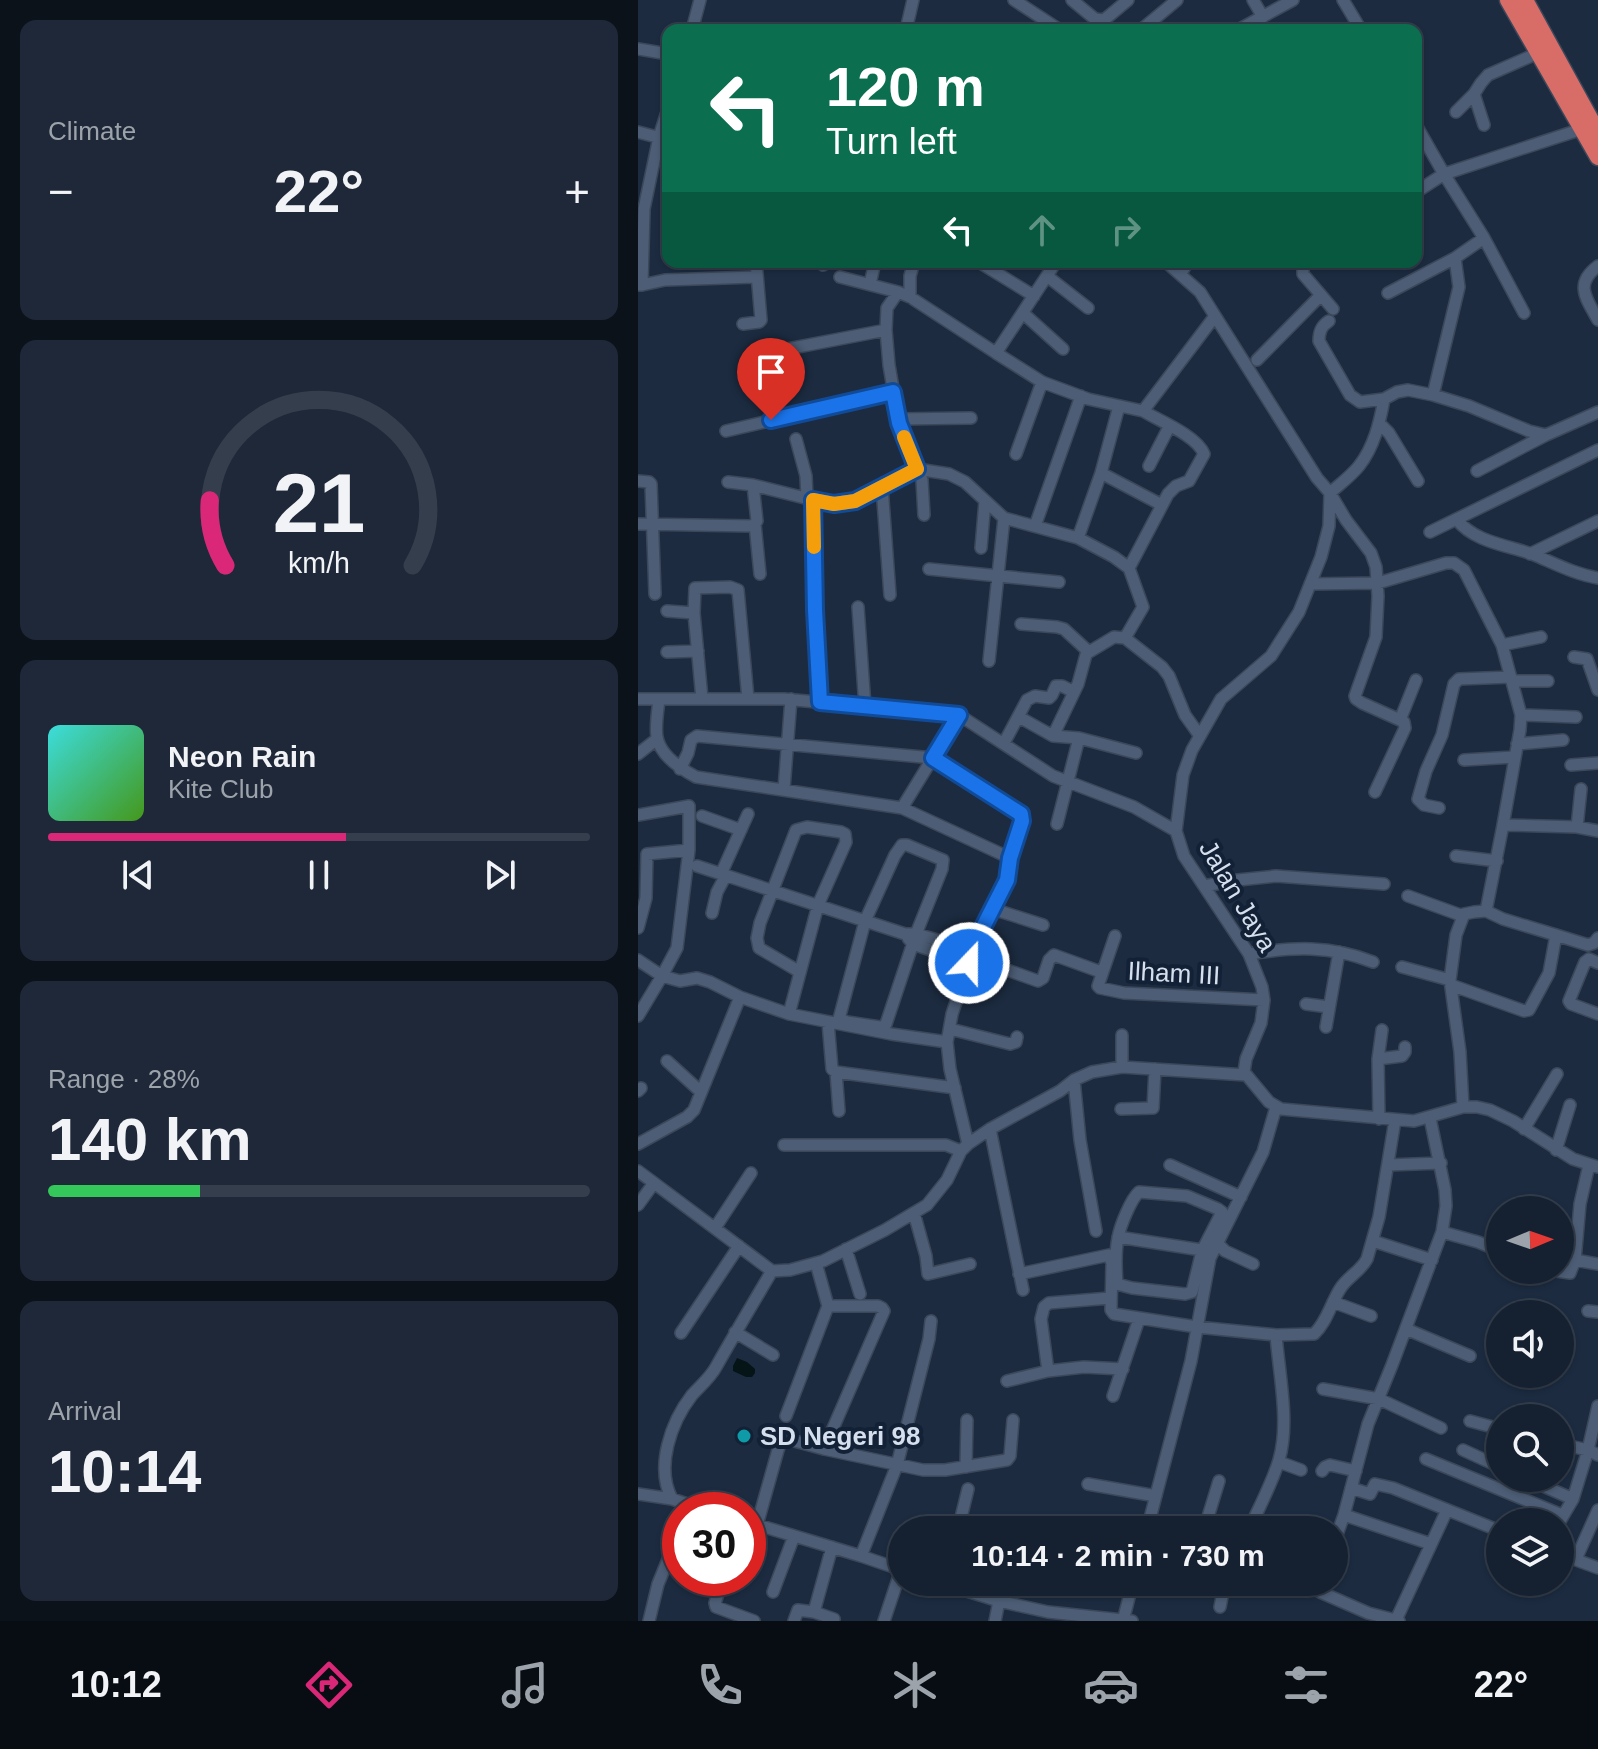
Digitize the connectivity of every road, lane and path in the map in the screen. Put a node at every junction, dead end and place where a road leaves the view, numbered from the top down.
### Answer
1 (700, 0) edge
2 (913, 0) edge
3 (1014, 0) edge
4 (1072, 0) edge
5 (1128, 0) edge
6 (1177, 0) edge
7 (1253, 0) edge
8 (1293, 0) edge
9 (1343, 0) edge
10 (1508, 0) edge
11 (1525, 0) edge
12 (1263, 17) junction
13 (694, 24) edge
14 (907, 24) edge
15 (1040, 24) edge
16 (1148, 24) edge
17 (1250, 24) edge
18 (1357, 24) edge
19 (638, 49) edge
20 (662, 53) edge
21 (1538, 53) junction
22 (1474, 94) junction
23 (1456, 112) dead end
24 (1484, 125) dead end
25 (1593, 126) edge
26 (638, 132) edge
27 (1422, 136) edge
28 (662, 138) edge
29 (662, 144) edge
30 (1598, 157) edge
31 (1444, 174) junction
32 (1422, 188) edge
33 (641, 208) edge
34 (1484, 238) junction
35 (1455, 258) junction
36 (1598, 266) edge
37 (756, 268) edge
38 (874, 268) edge
39 (912, 268) edge
40 (989, 268) edge
41 (1052, 268) edge
42 (1174, 268) edge
43 (1184, 268) edge
44 (1303, 268) edge
45 (1181, 273) junction
46 (1047, 276) junction
47 (755, 277) junction
48 (840, 277) dead end
49 (870, 284) junction
50 (640, 285) edge
51 (1388, 293) dead end
52 (904, 294) junction
53 (1321, 295) junction
54 (1034, 296) junction
55 (1088, 308) dead end
56 (1023, 313) junction
57 (1524, 313) dead end
58 (1215, 316) junction
59 (1598, 320) edge
60 (743, 324) dead end
61 (886, 330) junction
62 (1063, 349) dead end
63 (996, 353) junction
64 (751, 356) dead end
65 (1257, 360) dead end
66 (1042, 382) junction
67 (893, 392) junction
68 (1433, 395) junction
69 (1081, 396) junction
70 (1384, 399) junction
71 (1119, 406) junction
72 (1143, 411) junction
73 (1598, 412) edge
74 (971, 418) dead end
75 (898, 419) junction
76 (1379, 423) junction
77 (1169, 427) junction
78 (726, 431) dead end
79 (1546, 435) junction
80 (796, 439) dead end
81 (1598, 450) edge
82 (1016, 454) dead end
83 (1149, 466) dead end
84 (917, 469) junction
85 (1477, 471) dead end
86 (1101, 473) junction
87 (638, 481) edge
88 (1418, 481) dead end
89 (728, 482) dead end
90 (753, 485) junction
91 (882, 487) junction
92 (1330, 493) junction
93 (810, 499) junction
94 (985, 501) junction
95 (1162, 505) junction
96 (924, 515) dead end
97 (1004, 518) junction
98 (1457, 520) junction
99 (1598, 521) edge
100 (638, 524) edge
101 (755, 524) junction
102 (653, 525) junction
103 (1035, 526) junction
104 (1430, 532) dead end
105 (1078, 538) junction
106 (981, 548) dead end
107 (1530, 554) junction
108 (1373, 559) junction
109 (1129, 568) junction
110 (929, 569) dead end
111 (760, 574) dead end
112 (997, 575) junction
113 (1395, 578) junction
114 (1598, 578) edge
115 (1059, 582) dead end
116 (1378, 583) junction
117 (1310, 584) junction
118 (655, 594) dead end
119 (890, 595) dead end
120 (858, 607) dead end
121 (667, 611) dead end
122 (694, 613) junction
123 (1021, 624) dead end
124 (1541, 637) dead end
125 (1125, 638) junction
126 (1502, 645) junction
127 (698, 651) junction
128 (1087, 651) junction
129 (667, 652) dead end
130 (1574, 657) dead end
131 (989, 661) dead end
132 (1512, 679) junction
133 (1416, 680) dead end
134 (1548, 681) dead end
135 (1598, 690) edge
136 (1074, 692) junction
137 (638, 699) edge
138 (659, 699) junction
139 (702, 699) junction
140 (748, 699) junction
141 (791, 699) junction
142 (820, 702) junction
143 (865, 707) junction
144 (959, 715) junction
145 (1521, 715) junction
146 (1019, 717) junction
147 (1576, 717) dead end
148 (1400, 720) junction
149 (1053, 736) junction
150 (1200, 736) junction
151 (1079, 738) junction
152 (657, 739) junction
153 (638, 740) edge
154 (1563, 740) dead end
155 (787, 743) junction
156 (1004, 743) junction
157 (1517, 744) junction
158 (1136, 753) dead end
159 (638, 754) edge
160 (1514, 757) junction
161 (933, 758) junction
162 (1464, 760) dead end
163 (1598, 763) edge
164 (1571, 765) dead end
165 (680, 769) junction
166 (1068, 782) junction
167 (784, 789) junction
168 (1581, 789) dead end
169 (1375, 792) dead end
170 (902, 808) junction
171 (1439, 808) dead end
172 (748, 814) dead end
173 (638, 815) edge
174 (702, 816) dead end
175 (1057, 824) dead end
176 (1503, 825) junction
177 (1577, 827) junction
178 (741, 830) junction
179 (1176, 831) junction
180 (1598, 831) edge
181 (689, 850) junction
182 (642, 855) edge
183 (1456, 856) dead end
184 (1010, 858) junction
185 (1497, 861) junction
186 (697, 866) dead end
187 (724, 874) junction
188 (1384, 884) dead end
189 (1204, 886) junction
190 (773, 890) junction
191 (1408, 896) dead end
192 (818, 905) junction
193 (993, 909) junction
194 (1486, 911) junction
195 (712, 913) dead end
196 (1463, 916) junction
197 (865, 921) junction
198 (1043, 925) dead end
199 (638, 928) edge
200 (1556, 935) junction
201 (1115, 936) dead end
202 (911, 937) junction
203 (1598, 938) edge
204 (1339, 952) junction
205 (1249, 954) junction
206 (971, 957) junction
207 (638, 960) edge
208 (1373, 962) dead end
209 (1598, 963) edge
210 (1402, 967) dead end
211 (800, 972) junction
212 (1101, 972) junction
213 (662, 976) junction
214 (1451, 982) junction
215 (740, 997) junction
216 (1264, 1000) junction
217 (1306, 1004) dead end
218 (1329, 1007) junction
219 (789, 1014) junction
220 (1598, 1014) edge
221 (638, 1016) edge
222 (828, 1022) junction
223 (1326, 1027) dead end
224 (950, 1029) junction
225 (1382, 1030) dead end
226 (1122, 1035) dead end
227 (1017, 1037) dead end
228 (947, 1042) junction
229 (1405, 1047) dead end
230 (1378, 1059) junction
231 (667, 1061) dead end
232 (1122, 1067) junction
233 (1155, 1069) junction
234 (836, 1072) junction
235 (1557, 1074) dead end
236 (1246, 1075) junction
237 (1074, 1080) junction
238 (955, 1088) junction
239 (701, 1092) junction
240 (1570, 1105) dead end
241 (1276, 1107) junction
242 (1463, 1107) junction
243 (1121, 1109) dead end
244 (839, 1111) dead end
245 (1430, 1118) junction
246 (1379, 1119) junction
247 (1395, 1120) junction
248 (990, 1129) junction
249 (1524, 1129) junction
250 (638, 1144) edge
251 (784, 1145) dead end
252 (964, 1147) junction
253 (1556, 1150) junction
254 (1441, 1163) junction
255 (1170, 1165) dead end
256 (1388, 1165) junction
257 (1593, 1166) edge
258 (638, 1171) edge
259 (751, 1173) dead end
260 (654, 1183) junction
261 (1241, 1197) junction
262 (638, 1205) edge
263 (914, 1213) junction
264 (715, 1228) junction
265 (1096, 1231) dead end
266 (1442, 1232) junction
267 (1118, 1237) junction
268 (1373, 1241) junction
269 (1486, 1244) edge
270 (739, 1246) junction
271 (846, 1249) junction
272 (1211, 1249) junction
273 (1432, 1260) junction
274 (1575, 1260) joint
275 (816, 1263) junction
276 (970, 1264) dead end
277 (1253, 1264) dead end
278 (1598, 1264) edge
279 (772, 1271) junction
280 (1019, 1274) junction
281 (1023, 1290) dead end
282 (860, 1294) dead end
283 (1110, 1298) junction
284 (1333, 1302) junction
285 (828, 1306) junction
286 (1371, 1316) dead end
287 (1139, 1319) junction
288 (931, 1321) dead end
289 (1197, 1327) junction
290 (1406, 1329) junction
291 (735, 1332) junction
292 (681, 1333) dead end
293 (1276, 1335) junction
294 (773, 1355) dead end
295 (1470, 1356) dead end
296 (1123, 1369) junction
297 (1048, 1371) junction
298 (1007, 1381) dead end
299 (1323, 1389) dead end
300 (1113, 1396) dead end
301 (1379, 1399) junction
302 (1598, 1406) edge
303 (786, 1416) dead end
304 (967, 1420) dead end
305 (1013, 1420) dead end
306 (1470, 1421) dead end
307 (1486, 1425) edge
308 (1441, 1428) dead end
309 (824, 1449) junction
310 (1463, 1450) dead end
311 (1593, 1452) edge
312 (1426, 1459) dead end
313 (1486, 1461) edge
314 (1279, 1462) junction
315 (897, 1465) junction
316 (966, 1467) junction
317 (1301, 1470) dead end
318 (1322, 1471) dead end
319 (1356, 1471) junction
320 (1219, 1481) dead end
321 (1088, 1484) dead end
322 (1351, 1488) junction
323 (968, 1489) dead end
324 (670, 1492) edge
325 (764, 1492) edge
326 (1557, 1492) edge
327 (638, 1494) edge
328 (1156, 1496) junction
329 (1573, 1499) junction
330 (662, 1500) edge
331 (1536, 1508) edge
332 (1568, 1508) edge
333 (1447, 1510) junction
334 (1598, 1510) edge
335 (1344, 1515) joint
336 (961, 1516) edge
337 (1151, 1516) edge
338 (1208, 1516) edge
339 (1255, 1516) edge
340 (1486, 1525) edge
341 (766, 1528) edge
342 (794, 1536) junction
343 (1431, 1544) junction
344 (832, 1547) junction
345 (861, 1556) junction
346 (1576, 1559) joint
347 (888, 1565) edge
348 (1598, 1568) edge
349 (662, 1574) edge
350 (773, 1592) dead end
351 (717, 1596) edge
352 (893, 1596) edge
353 (983, 1596) edge
354 (1130, 1596) edge
355 (1222, 1596) edge
356 (1327, 1596) edge
357 (999, 1601) junction
358 (1220, 1607) dead end
359 (814, 1612) junction
360 (1366, 1617) edge
361 (834, 1619) edge
362 (647, 1620) edge
363 (1126, 1620) edge
364 (754, 1621) edge
365 (794, 1621) edge
366 (884, 1621) edge
367 (995, 1621) edge
368 (1398, 1621) edge

1 - 13 street
2 - 14 street
3 - 15 street
4 - 5 street
6 - 16 street
7 - 12 street
8 - 12 street
9 - 18 street
10 - 21 highway
11 - 25 highway
12 - 17 street
19 - 20 street
21 - 22 street
21 - 25 highway
22 - 23 street
22 - 24 street
25 - 30 highway
25 - 31 street
26 - 28 street
27 - 31 street
29 - 33 street
31 - 32 street
31 - 34 street
33 - 50 street
34 - 35 street
34 - 57 street
35 - 51 street
35 - 68 street
36 - 59 street
37 - 47 street
38 - 49 street
39 - 52 street
40 - 54 street
41 - 46 street
42 - 45 street
43 - 45 street
44 - 53 street
45 - 58 street
46 - 54 street
46 - 55 street
47 - 50 street
47 - 60 street
48 - 49 street
49 - 52 street
52 - 61 street
52 - 63 street
53 - 65 street
53 - 70 street
54 - 56 street
56 - 62 street
56 - 63 street
58 - 72 street
58 - 92 street
61 - 64 street
61 - 67 street
63 - 66 street
66 - 69 street
66 - 82 street
67 - 75 street
67 - 78 street
68 - 70 street
68 - 79 street
69 - 71 street
69 - 103 street
70 - 76 street
71 - 72 street
71 - 86 street
72 - 77 street
73 - 79 street
74 - 75 street
75 - 84 street
76 - 88 street
76 - 92 street
77 - 83 street
77 - 95 street
79 - 85 street
80 - 93 street
81 - 98 street
84 - 91 street
84 - 94 street
84 - 96 street
86 - 95 street
86 - 105 street
87 - 102 street
89 - 90 street
90 - 93 street
90 - 101 street
91 - 93 street
91 - 119 street
92 - 108 street
92 - 117 street, Jalan Jaya
93 - 142 street
94 - 97 street
94 - 106 street
95 - 109 street
97 - 103 street
97 - 112 street
98 - 104 street
98 - 107 street
99 - 107 street
100 - 102 street
101 - 102 street
101 - 111 street
102 - 118 street
103 - 105 street
105 - 109 street
107 - 114 street
108 - 113 street
108 - 116 street
109 - 125 street
110 - 112 street
112 - 115 street
112 - 131 street
113 - 116 street
113 - 126 street
116 - 117 street
116 - 148 street
117 - 150 street, Jalan Jaya
120 - 143 street
121 - 122 street
122 - 127 street
122 - 140 street
123 - 128 street
124 - 126 street
125 - 128 street
125 - 150 street
126 - 132 street
127 - 129 street
127 - 139 street
128 - 136 street
130 - 135 street
132 - 134 street
132 - 145 street
132 - 171 street
133 - 148 street
136 - 146 street
136 - 149 street
137 - 138 street
138 - 139 street
138 - 152 street
139 - 140 street
140 - 141 street
141 - 142 street
141 - 155 street
142 - 143 street
143 - 144 street
144 - 156 street
144 - 161 street
145 - 147 street
145 - 157 street
146 - 149 street
146 - 156 street
148 - 169 street
149 - 151 street
150 - 179 street, Jalan Jaya
151 - 158 street
151 - 166 street
152 - 153 street
152 - 159 street
152 - 165 street
154 - 157 street
155 - 161 street
155 - 165 street
155 - 167 street
156 - 166 street
157 - 160 street
160 - 162 street
160 - 176 street
161 - 170 street
161 - 184 street
163 - 164 street
165 - 167 street
166 - 175 street
166 - 179 street
167 - 170 street
168 - 177 street
170 - 184 street
172 - 178 street
173 - 181 street
174 - 178 street
176 - 177 street
176 - 185 street
177 - 180 street
178 - 187 street
179 - 189 street, Jalan Jaya
181 - 182 street
181 - 213 street
182 - 199 street
183 - 185 street
184 - 193 street
185 - 194 street
186 - 187 street
187 - 190 street
187 - 195 street
188 - 189 street
189 - 205 street, Jalan Jaya
190 - 192 street
190 - 192 street
190 - 211 street
191 - 196 street
192 - 197 street
192 - 211 street
193 - 198 street
193 - 206 street
194 - 196 street
194 - 200 street
196 - 214 street
197 - 202 street
197 - 202 street
197 - 202 street
200 - 203 street
200 - 214 street
201 - 212 street, Ilham III
202 - 206 street
204 - 205 street
204 - 208 street
204 - 218 street
205 - 216 street, Jalan Jaya
206 - 212 street, Ilham III
206 - 224 street
207 - 213 street
209 - 220 street
210 - 214 street
211 - 219 street
212 - 216 street, Ilham III
213 - 215 street
213 - 221 street
214 - 242 street
215 - 219 street
215 - 239 street
216 - 236 street
217 - 218 street
218 - 223 street
219 - 222 street
222 - 228 street
222 - 234 street
224 - 227 street
224 - 228 street
225 - 230 street
226 - 232 street
228 - 238 street
229 - 230 street
230 - 246 street
231 - 239 street
232 - 233 street
232 - 237 street
233 - 236 street
233 - 243 street
234 - 238 street
234 - 244 street
235 - 249 street
236 - 241 street
237 - 248 street
237 - 265 street
238 - 252 street
239 - 250 street
240 - 253 street
241 - 246 street
241 - 261 street
242 - 245 street
242 - 249 street
245 - 247 street
245 - 254 street
246 - 247 street
247 - 256 street
248 - 252 street
248 - 280 street
249 - 253 street
251 - 252 street
252 - 263 street
253 - 257 street
254 - 256 street
254 - 266 street
255 - 261 street
256 - 268 street
257 - 274 street
258 - 260 street
259 - 264 street
260 - 262 street
260 - 264 street
261 - 272 street
263 - 271 street
263 - 276 street
264 - 270 street
266 - 269 street
266 - 273 street
267 - 272 street
267 - 272 street
267 - 272 street
268 - 273 street
268 - 284 street
270 - 279 street
270 - 292 street
271 - 275 street
271 - 282 street
272 - 277 street
272 - 289 street
273 - 290 street
274 - 278 street
275 - 279 street
275 - 285 street
279 - 291 street
280 - 281 street
280 - 283 street
283 - 287 street
283 - 297 street
284 - 286 street
284 - 293 street
285 - 303 street
285 - 309 street
287 - 289 street
287 - 296 street
288 - 315 street
289 - 293 street
289 - 328 street
290 - 295 street
290 - 301 street
291 - 294 street
291 - 324 street
293 - 314 street
296 - 297 street
296 - 300 street
297 - 298 street
299 - 301 street
301 - 308 street
301 - 319 street
302 - 311 street
304 - 316 street
305 - 316 street
306 - 307 street
309 - 315 street
309 - 325 street
310 - 313 street
311 - 329 street
312 - 331 street
314 - 317 street
314 - 339 street
315 - 316 street
315 - 345 street
318 - 319 street
319 - 322 street
320 - 338 street
321 - 328 street
322 - 333 street
322 - 335 street
323 - 336 street
326 - 329 street
327 - 330 street
328 - 337 street
329 - 332 street
333 - 340 street
333 - 343 street
334 - 346 street
335 - 343 street
341 - 342 street
342 - 344 street
342 - 350 street
343 - 368 street
344 - 345 street
344 - 359 street
345 - 347 street
346 - 348 street
349 - 362 street
351 - 364 street
352 - 366 street
353 - 357 street
354 - 363 street
355 - 358 street
356 - 360 street
357 - 363 street
357 - 367 street
359 - 361 street
359 - 365 street
360 - 368 street

